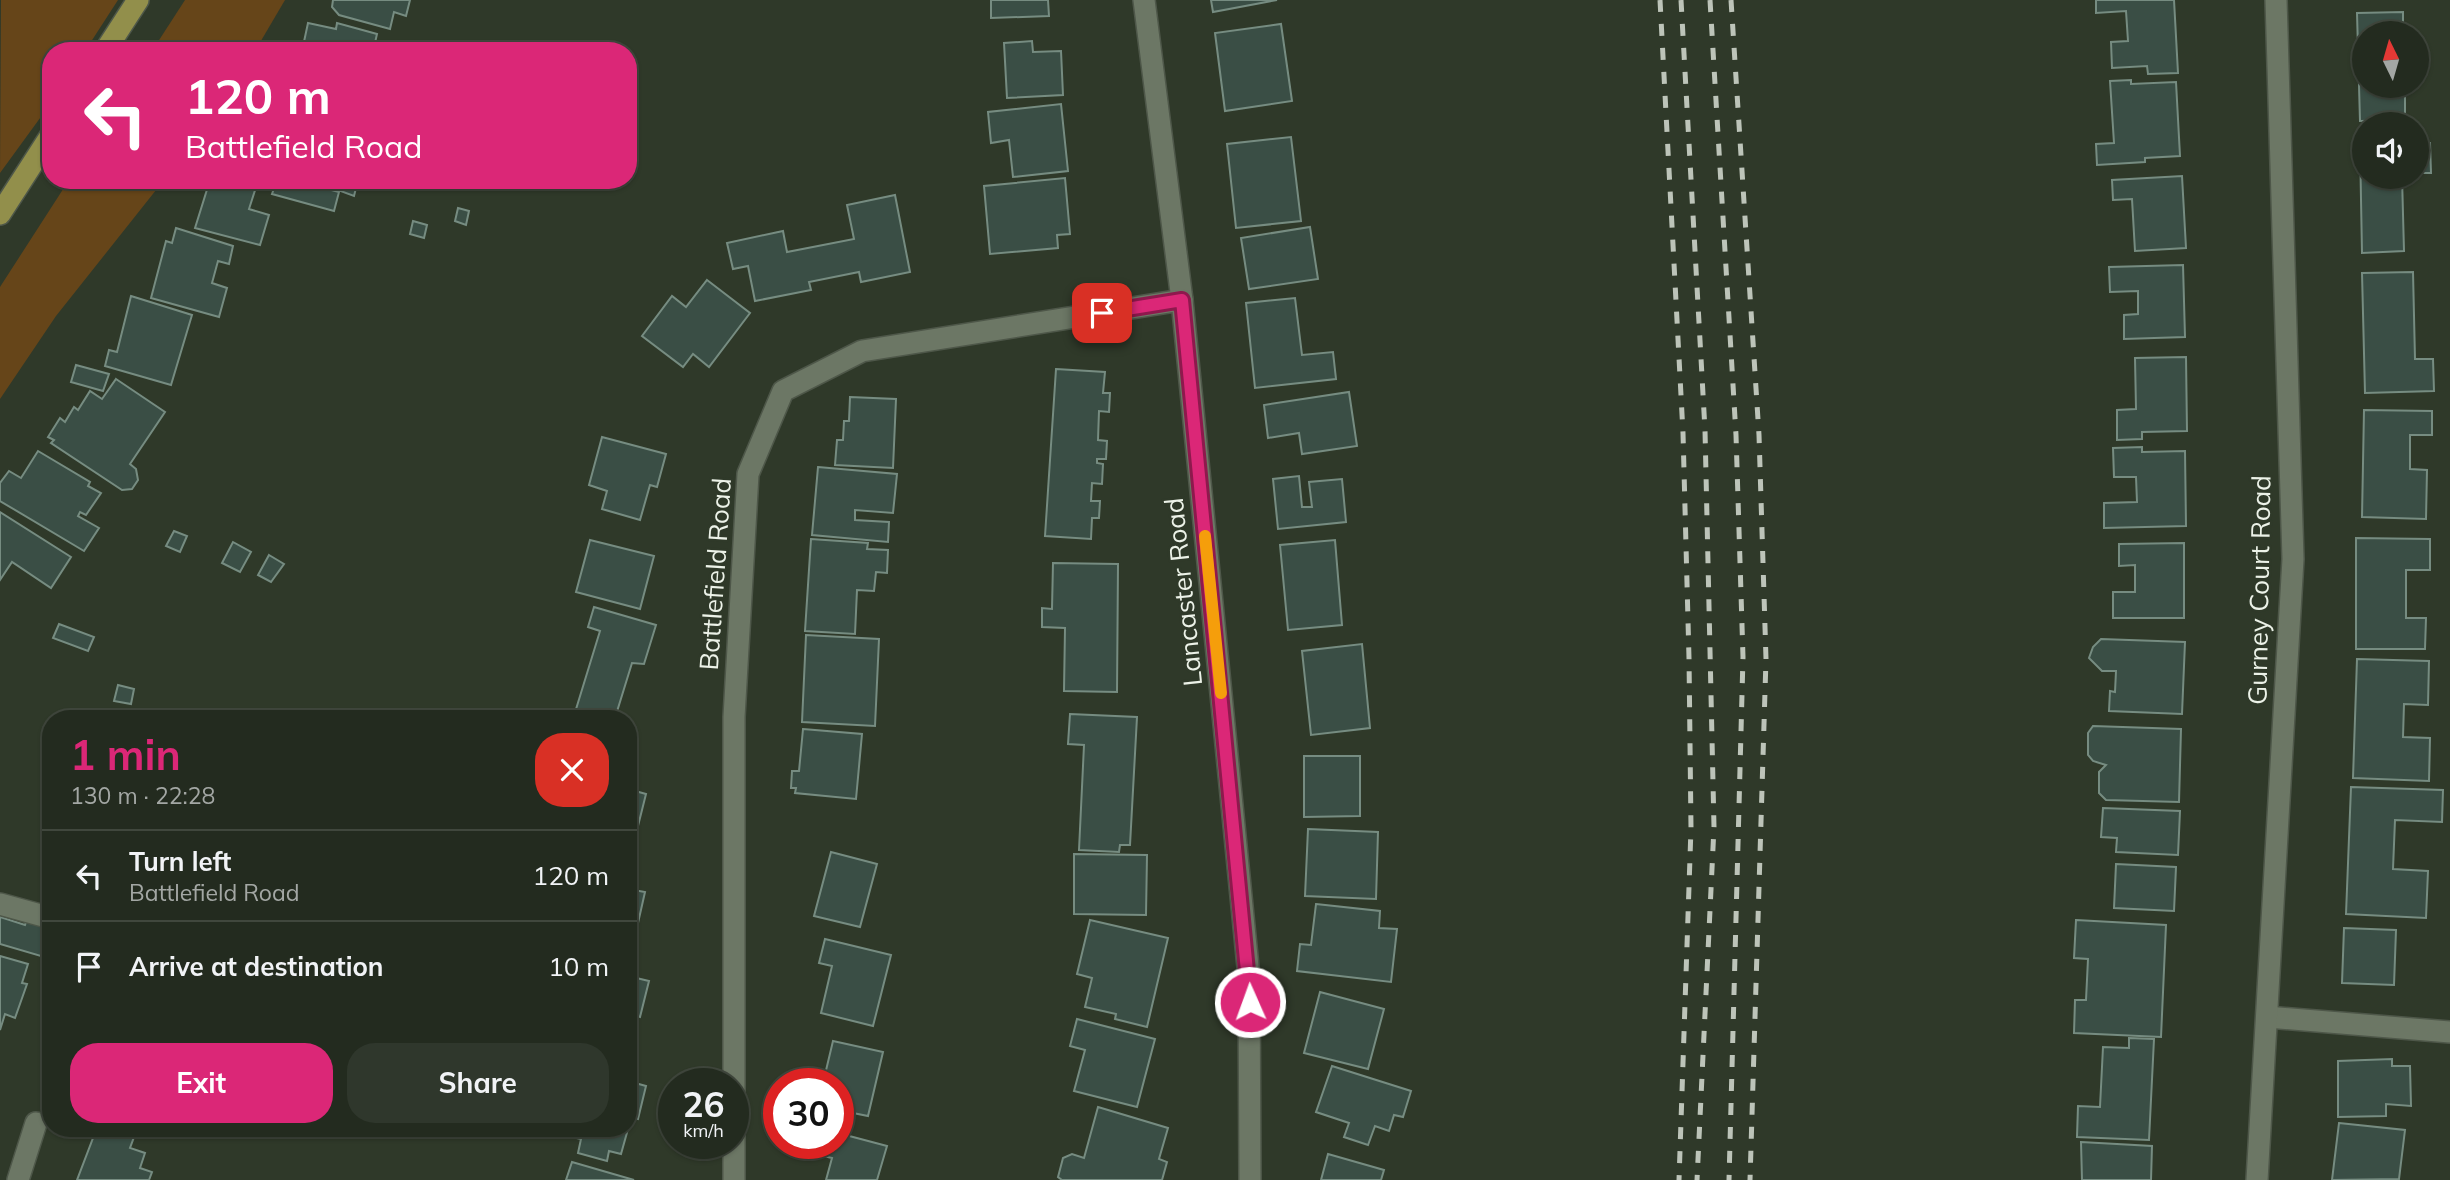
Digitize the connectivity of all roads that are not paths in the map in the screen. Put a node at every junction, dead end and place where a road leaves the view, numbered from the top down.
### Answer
1 (138, 0) edge
2 (1144, 0) edge
3 (2276, 0) edge
4 (111, 42) edge
5 (42, 149) edge
6 (0, 214) edge
7 (1182, 300) junction
8 (0, 904) edge
9 (42, 916) edge
10 (2267, 1017) junction
11 (2450, 1032) edge
12 (36, 1123) dead end
13 (18, 1180) edge
14 (734, 1180) edge
15 (1250, 1180) edge
16 (2257, 1180) edge

1 - 4 main road
2 - 7 street, Lancaster Road
3 - 10 street, Gurney Court Road
5 - 6 main road
7 - 14 street, Battlefield Road
7 - 15 street, Lancaster Road
8 - 9 street
10 - 11 street
10 - 16 street, Gurney Court Road
12 - 13 street

